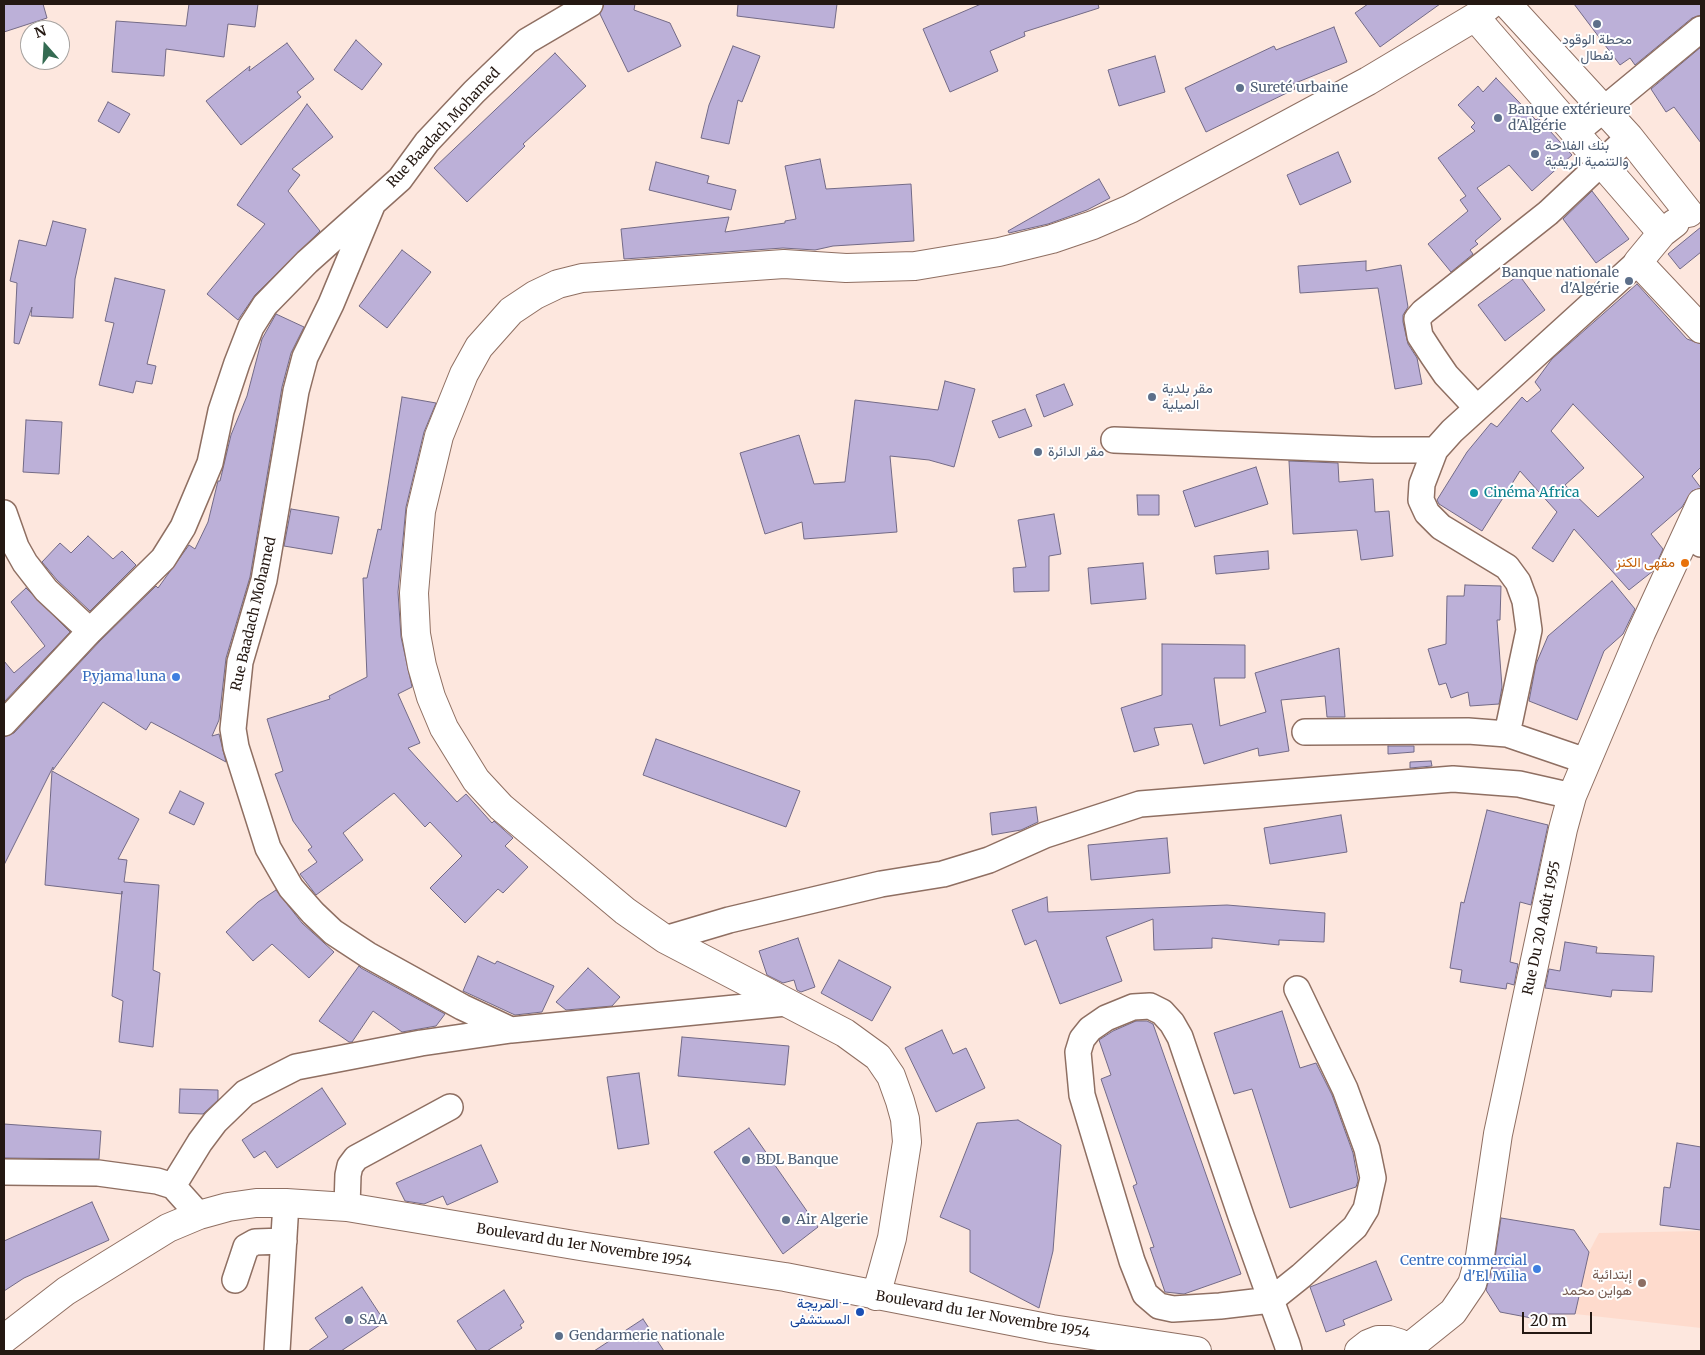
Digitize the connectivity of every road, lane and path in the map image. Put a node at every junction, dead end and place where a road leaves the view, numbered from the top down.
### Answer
1 (590, 4) edge
2 (1507, 4) edge
3 (1483, 10) edge
4 (1701, 29) edge
5 (1604, 109) junction
6 (1575, 133) junction
7 (1629, 137) junction
8 (1600, 162) junction
9 (373, 203) junction
10 (1695, 207) edge
11 (1662, 233) junction
12 (1638, 262) junction
13 (1701, 329) edge
14 (1477, 408) junction
15 (1114, 440) dead end
16 (1435, 450) junction
17 (1701, 503) edge
18 (4, 513) edge
19 (1695, 537) edge
20 (90, 631) junction
21 (4, 723) edge
22 (1305, 732) dead end
23 (1507, 734) junction
24 (1586, 761) junction
25 (1572, 796) junction
26 (665, 938) junction
27 (1297, 989) dead end
28 (786, 1003) junction
29 (511, 1030) junction
30 (450, 1108) dead end
31 (4, 1172) edge
32 (173, 1186) junction
33 (286, 1202) junction
34 (347, 1207) junction
35 (199, 1215) junction
36 (284, 1242) junction
37 (235, 1280) dead end
38 (876, 1296) junction
39 (1271, 1300) junction
40 (4, 1339) edge
41 (1408, 1350) edge
42 (277, 1351) edge
43 (1197, 1351) edge
44 (1289, 1351) edge
45 (1360, 1351) edge

1 - 9 street, Rue Baadach Mohamed
2 - 5 main road
3 - 6 main road
3 - 26 main road
4 - 5 street
5 - 6 street
5 - 7 main road
6 - 8 main road
7 - 8 street
7 - 10 main road
8 - 11 main road
8 - 14 street
9 - 20 street, Rue Baadach Mohamed
9 - 29 street, Rue Baadach Mohamed
10 - 11 main road
11 - 12 main road
12 - 13 main road
12 - 14 street
14 - 16 street
15 - 16 street
16 - 23 street
17 - 19 main road, Rue Du 20 Août 1955
18 - 20 street
19 - 24 main road, Rue Du 20 Août 1955
20 - 21 street, Rue Baadach Mohamed
22 - 23 street
23 - 24 street
24 - 25 main road, Rue Du 20 Août 1955
25 - 26 street
25 - 41 main road, Rue Du 20 Août 1955
26 - 28 main road
27 - 39 street
28 - 29 street
28 - 38 main road
29 - 32 street
30 - 34 street
31 - 32 street
32 - 35 street
33 - 34 main road, Boulevard du 1er Novembre 1954
33 - 35 main road, Boulevard du 1er Novembre 1954
33 - 36 street
34 - 38 main road, Boulevard du 1er Novembre 1954
35 - 40 main road, Boulevard du 1er Novembre 1954
36 - 37 street
36 - 42 street
38 - 43 main road, Boulevard du 1er Novembre 1954
39 - 39 street
39 - 44 street
41 - 45 main road

